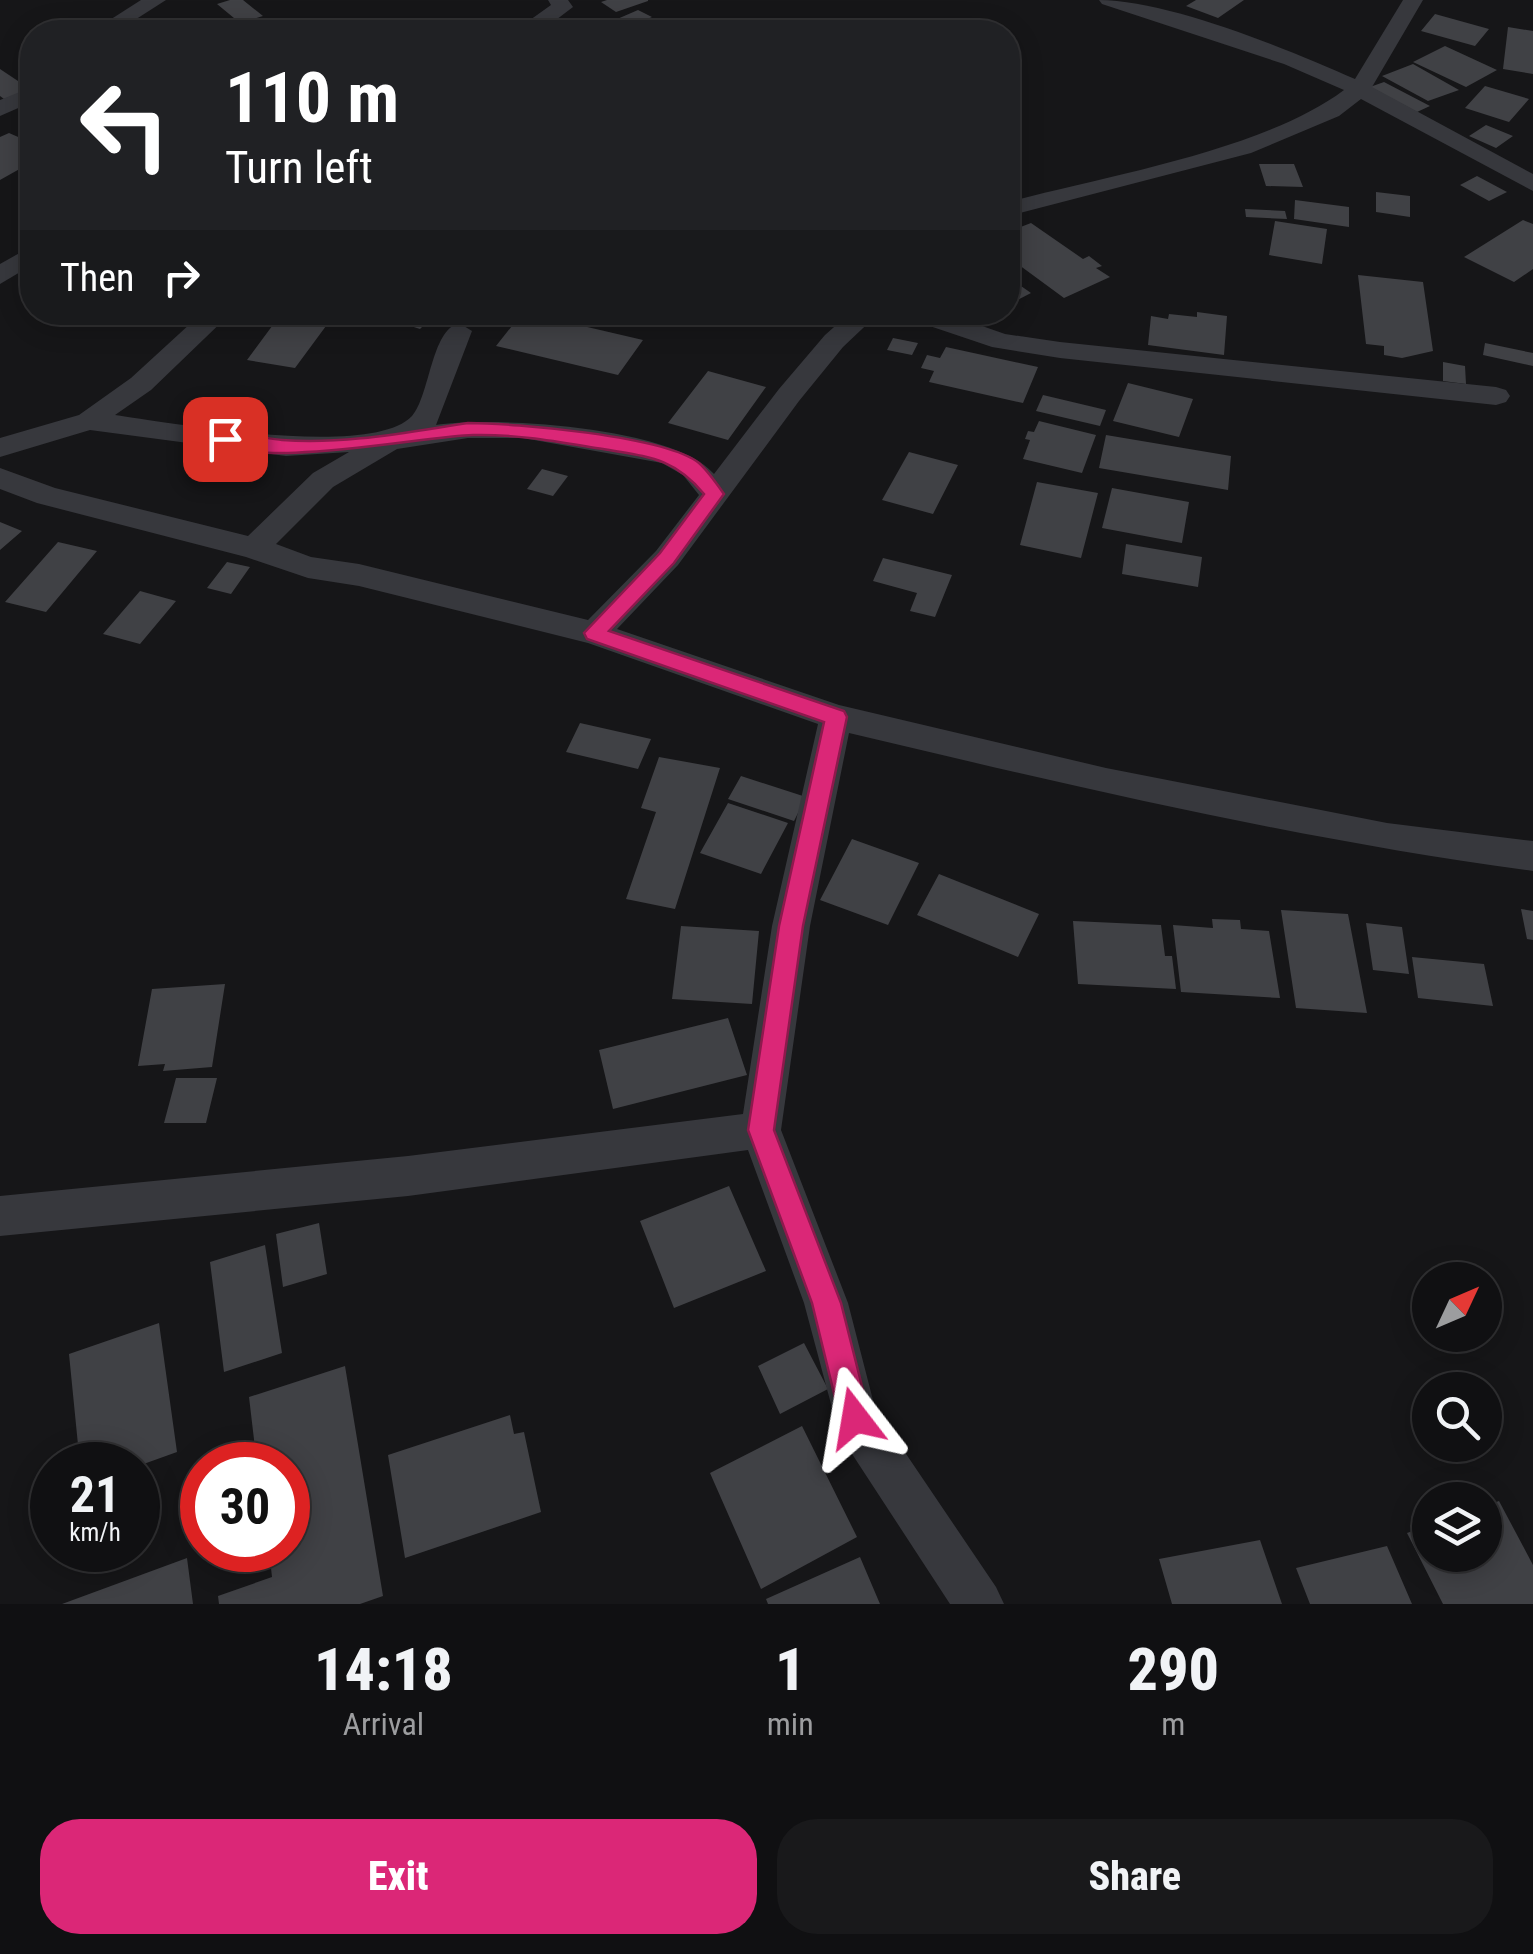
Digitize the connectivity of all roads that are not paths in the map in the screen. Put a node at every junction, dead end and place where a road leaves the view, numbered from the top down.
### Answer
1 (156, 0) edge
2 (558, 0) edge
3 (1109, 0) edge
4 (1413, 0) edge
5 (122, 20) edge
6 (544, 20) edge
7 (1360, 89) junction
8 (1533, 184) edge
9 (1020, 205) edge
10 (206, 325) edge
11 (852, 325) edge
12 (954, 325) edge
13 (459, 331) dead end
14 (1496, 396) dead end
15 (88, 421) junction
16 (396, 440) junction
17 (0, 448) edge
18 (0, 478) edge
19 (714, 494) junction
20 (254, 548) junction
21 (594, 633) junction
22 (836, 717) junction
23 (1533, 856) edge
24 (761, 1130) junction
25 (0, 1216) edge
26 (979, 1604) edge

1 - 5 street
2 - 6 street
3 - 7 street
4 - 7 street
7 - 8 street
7 - 9 street
10 - 15 street
11 - 19 street
12 - 14 street
13 - 16 street
15 - 16 street
15 - 17 street
16 - 19 street
16 - 20 street
18 - 20 street
19 - 21 street
20 - 21 street
21 - 22 street
22 - 23 street
22 - 24 street
24 - 25 street
24 - 26 street

